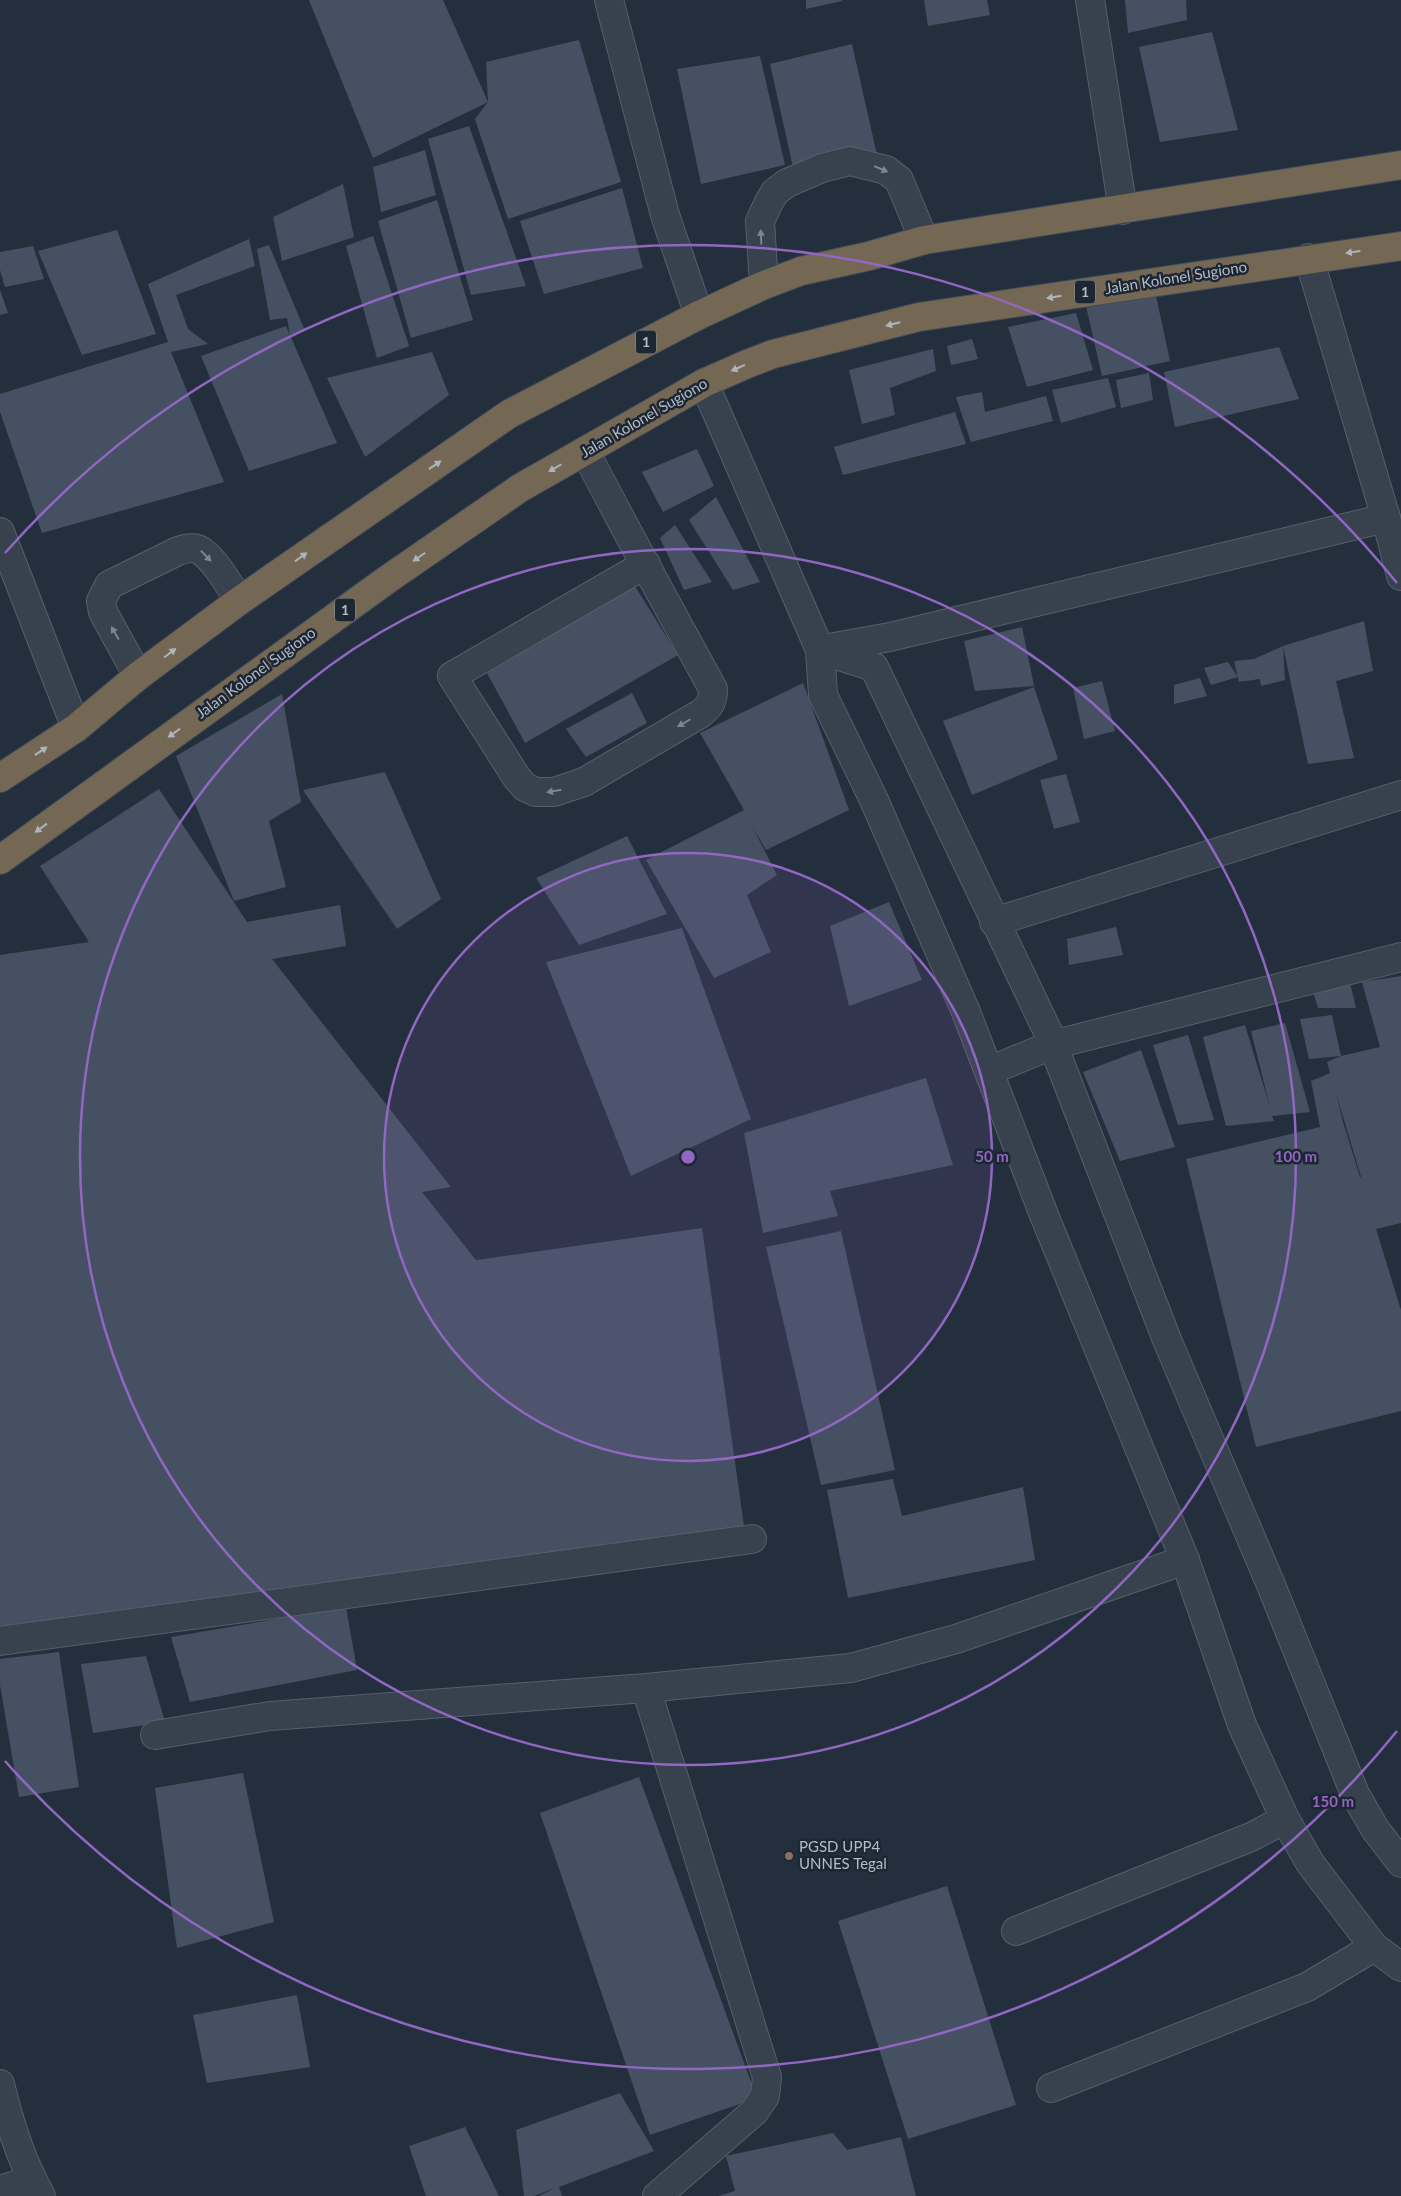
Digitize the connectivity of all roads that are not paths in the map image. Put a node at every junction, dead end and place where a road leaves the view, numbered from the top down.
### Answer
1 (609, 0) edge
2 (1090, 0) edge
3 (1401, 165) edge
4 (1123, 210) junction
5 (924, 240) junction
6 (1401, 246) edge
7 (1308, 258) junction
8 (764, 285) junction
9 (699, 315) junction
10 (704, 383) junction
11 (585, 451) junction
12 (1386, 518) junction
13 (0, 532) edge
14 (646, 564) junction
15 (1401, 576) edge
16 (240, 601) junction
17 (820, 650) junction
18 (138, 676) junction
19 (76, 728) junction
20 (0, 778) edge
21 (1401, 795) edge
22 (0, 860) edge
23 (994, 922) junction
24 (1401, 957) edge
25 (1052, 1045) junction
26 (989, 1070) junction
27 (752, 1539) dead end
28 (1185, 1560) junction
29 (0, 1641) edge
30 (646, 1688) junction
31 (155, 1735) dead end
32 (1285, 1819) junction
33 (1401, 1863) edge
34 (1016, 1931) dead end
35 (1374, 1947) junction
36 (1401, 1967) edge
37 (0, 2084) edge
38 (1051, 2088) dead end
39 (37, 2188) edge
40 (0, 2190) edge
41 (657, 2196) edge

1 - 9 street
2 - 4 street
3 - 4 highway, 1
4 - 5 highway, 1
5 - 8 highway, 1
8 -> 5 street
6 -> 7 highway, Jalan Kolonel Sugiono / 1
7 -> 10 highway, Jalan Kolonel Sugiono / 1
7 - 12 street
8 - 9 highway, 1
16 -> 9 highway, 1
10 - 11 highway, Jalan Kolonel Sugiono / 1
10 - 17 street
11 - 14 street
11 -> 22 highway, Jalan Kolonel Sugiono / 1
12 - 15 street
12 - 17 street
13 - 19 street
14 -> 14 street
18 -> 16 highway, 1
18 -> 16 street
17 - 23 street
17 - 26 street
18 - 19 highway, 1
20 -> 19 highway, 1
21 - 23 street
23 - 25 street
24 - 25 street
25 - 26 street
25 - 33 street
26 - 28 street
27 - 29 street
28 - 30 street
28 - 32 street
30 - 31 street
30 - 41 street
32 - 34 street
32 - 35 street
35 - 36 street
35 - 38 street
37 - 39 street
39 - 40 street

